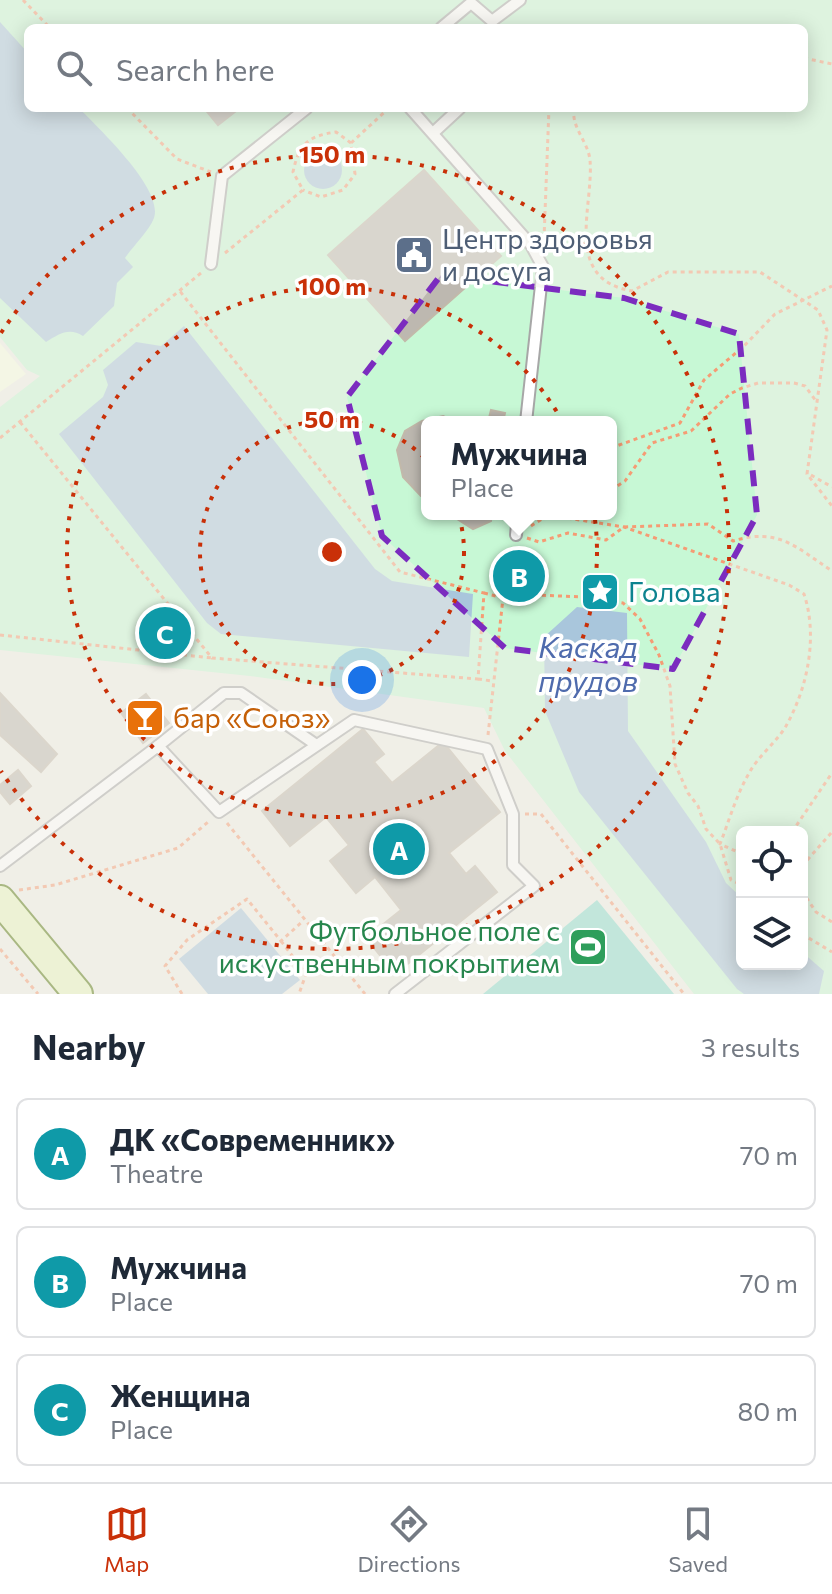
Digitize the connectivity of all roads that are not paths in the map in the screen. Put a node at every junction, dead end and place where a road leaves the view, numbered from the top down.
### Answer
1 (520, 0) edge
2 (446, 24) edge
3 (302, 112) edge
4 (414, 112) edge
5 (456, 112) edge
6 (433, 133) junction
7 (211, 264) road end
8 (527, 416) edge
9 (517, 520) edge
10 (516, 535) road end
11 (315, 744) junction
12 (158, 746) junction
13 (0, 866) edge
14 (9, 895) edge
15 (78, 994) edge
16 (395, 994) edge

1 - 2 lane
3 - 7 lane
4 - 6 lane
5 - 6 lane
6 - 8 lane
9 - 10 lane
11 - 12 lane
11 - 12 lane
11 - 16 lane
12 - 13 lane
14 - 15 main road

